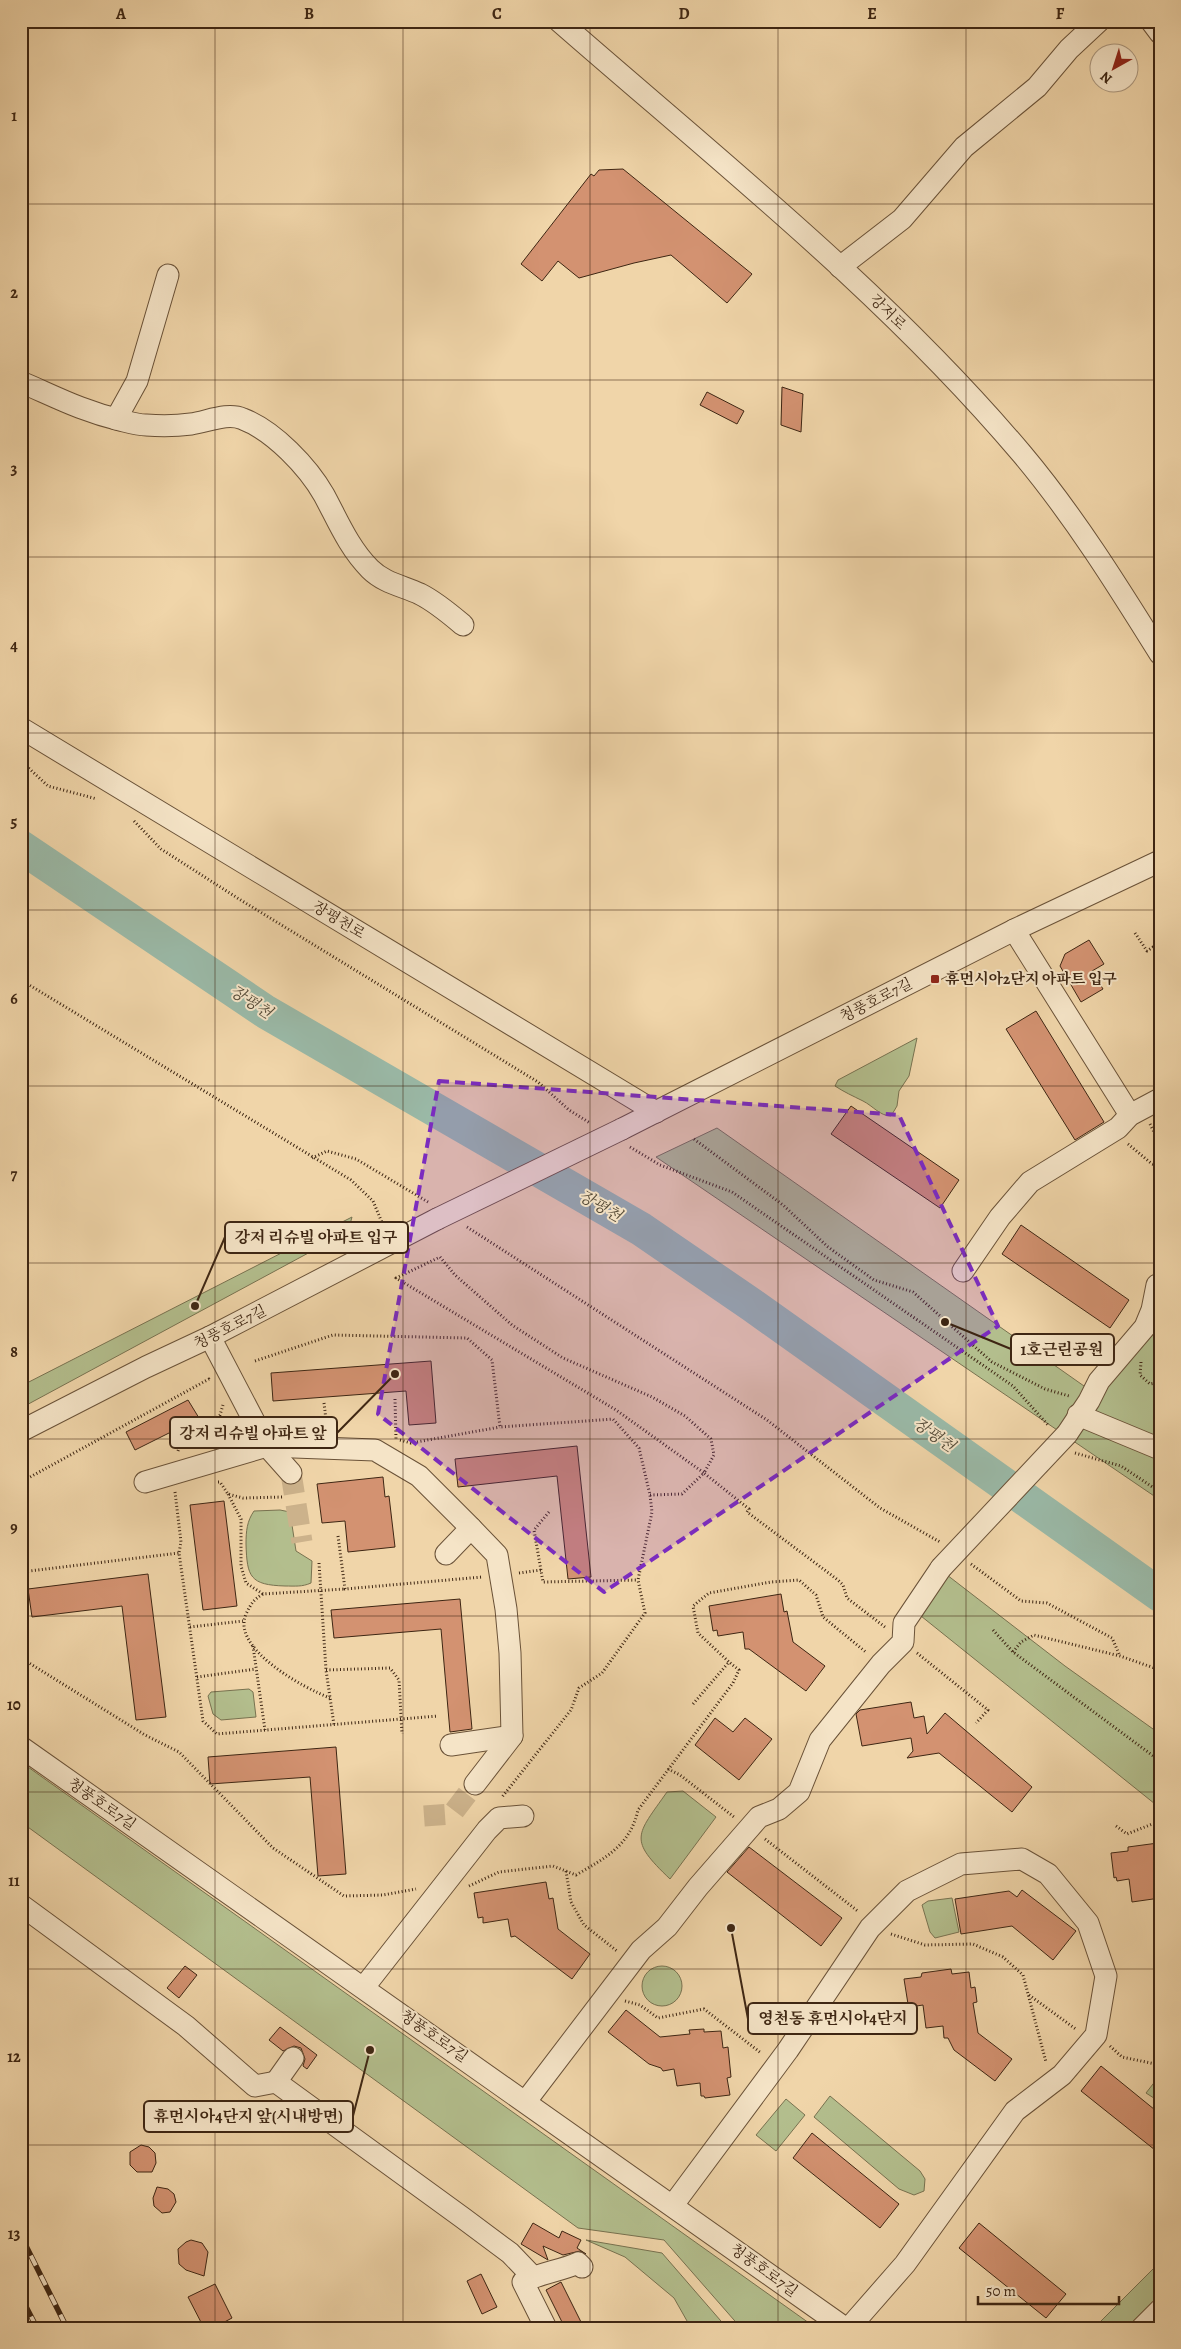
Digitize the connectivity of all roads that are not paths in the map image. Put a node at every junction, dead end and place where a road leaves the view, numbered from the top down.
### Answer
1 (560, 21) edge
2 (1099, 21) edge
3 (1151, 21) edge
4 (1160, 33) edge
5 (840, 267) junction
6 (168, 275) dead end
7 (21, 382) edge
8 (116, 419) junction
9 (463, 625) dead end
10 (1160, 654) edge
11 (21, 728) edge
12 (1160, 861) edge
13 (1014, 930) junction
14 (1160, 1099) edge
15 (656, 1112) junction
16 (1140, 1119) junction
17 (963, 1271) dead end
18 (1157, 1285) dead end
19 (210, 1338) junction
20 (1084, 1408) junction
21 (21, 1431) edge
22 (267, 1446) junction
23 (1160, 1449) edge
24 (291, 1473) tunnel mouth
25 (145, 1482) dead end
26 (471, 1528) junction
27 (446, 1554) dead end
28 (512, 1736) junction
29 (451, 1745) dead end
30 (21, 1747) edge
31 (475, 1784) tunnel mouth
32 (523, 1816) dead end
33 (21, 1905) edge
34 (364, 1987) junction
35 (293, 2058) dead end
36 (276, 2082) junction
37 (526, 2101) junction
38 (673, 2205) junction
39 (582, 2267) dead end
40 (533, 2276) junction
41 (1160, 2310) edge
42 (546, 2328) edge
43 (845, 2328) edge
44 (849, 2328) edge
45 (1142, 2328) edge

1 - 5 street, 강저로
2 - 5 street
3 - 4 street
5 - 10 street, 강저로
6 - 8 street
7 - 8 street
8 - 9 street
11 - 15 street, 장평천로
12 - 13 street, 청풍호로7길
13 - 15 street, 청풍호로7길
13 - 16 street
14 - 16 street
15 - 19 street, 청풍호로7길, bridge
16 - 17 street
18 - 20 street
19 - 21 street, 청풍호로7길
19 - 22 street
20 - 23 street
20 - 37 street, bridge
22 - 24 street
22 - 25 street
22 - 26 street
26 - 27 street
26 - 28 street
28 - 29 street
28 - 31 street
30 - 34 street, 청풍호로7길
32 - 34 street
33 - 36 street
34 - 37 street, 청풍호로7길
35 - 36 street
36 - 40 street
37 - 38 street, 청풍호로7길
38 - 43 street, 청풍호로7길
38 - 44 street
39 - 40 street
40 - 42 street
41 - 45 street

